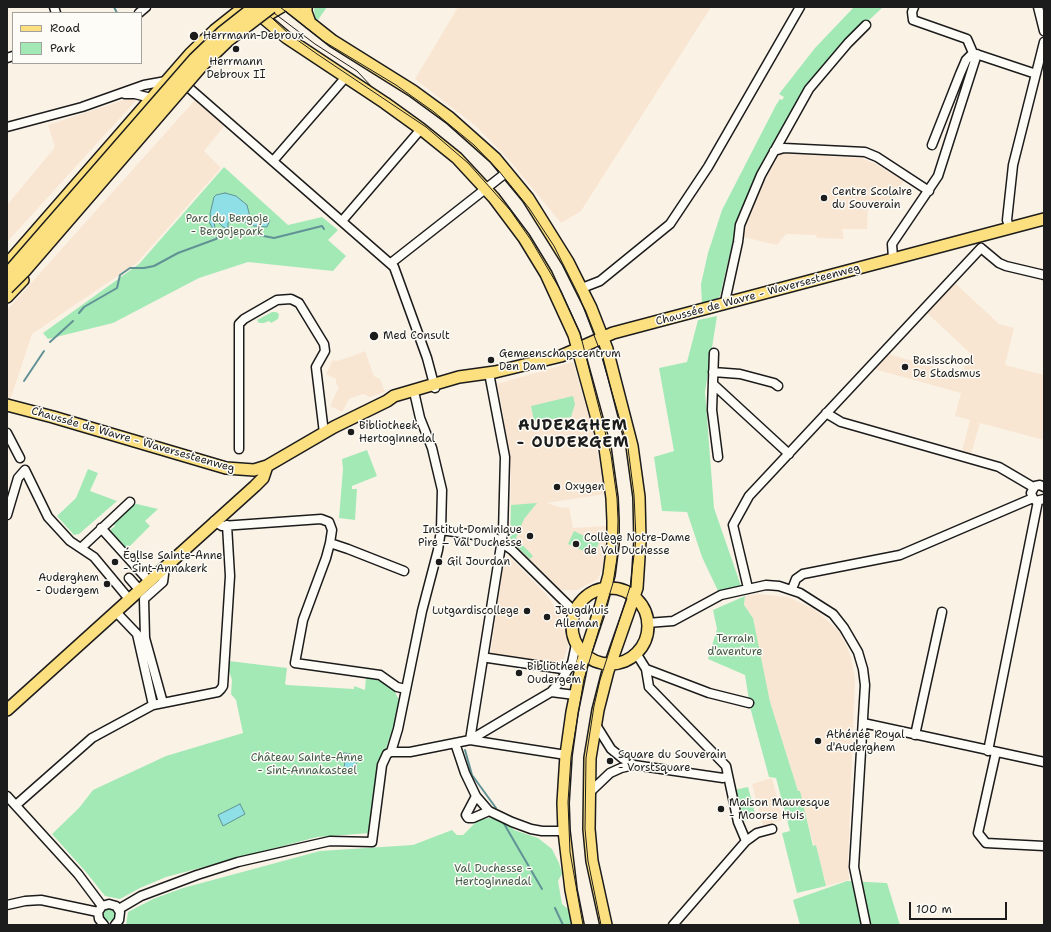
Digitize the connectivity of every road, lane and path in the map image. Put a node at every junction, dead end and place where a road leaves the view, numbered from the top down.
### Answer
1 (230, 7) edge
2 (244, 7) edge
3 (251, 7) edge
4 (255, 7) edge
5 (271, 7) edge
6 (281, 7) edge
7 (290, 7) edge
8 (306, 7) edge
9 (800, 7) edge
10 (914, 7) edge
11 (1041, 9) edge
12 (263, 18) junction
13 (227, 20) junction
14 (310, 23) junction
15 (866, 26) dead end
16 (1044, 31) edge
17 (1044, 42) edge
18 (975, 54) junction
19 (1036, 74) junction
20 (345, 78) junction
21 (167, 80) junction
22 (188, 87) junction
23 (120, 95) junction
24 (151, 98) junction
25 (175, 102) junction
26 (7, 127) edge
27 (421, 129) junction
28 (932, 145) dead end
29 (774, 151) junction
30 (274, 161) junction
31 (507, 172) junction
32 (486, 190) junction
33 (929, 191) junction
34 (1044, 219) edge
35 (342, 221) junction
36 (1009, 227) junction
37 (977, 235) junction
38 (981, 248) junction
39 (893, 258) junction
40 (391, 263) junction
41 (7, 264) edge
42 (7, 275) edge
43 (1044, 275) edge
44 (7, 288) edge
45 (582, 288) junction
46 (7, 297) edge
47 (728, 303) junction
48 (603, 338) junction
49 (578, 349) junction
50 (714, 353) dead end
51 (713, 372) junction
52 (489, 373) junction
53 (713, 384) junction
54 (778, 386) dead end
55 (434, 387) junction
56 (415, 396) junction
57 (387, 401) junction
58 (7, 405) edge
59 (826, 413) junction
60 (7, 432) edge
61 (324, 433) junction
62 (239, 449) dead end
63 (789, 454) junction
64 (718, 457) dead end
65 (20, 458) dead end
66 (267, 466) junction
67 (254, 470) junction
68 (1043, 484) edge
69 (1033, 487) junction
70 (243, 495) junction
71 (1038, 499) edge
72 (130, 502) dead end
73 (7, 515) edge
74 (214, 521) junction
75 (227, 525) junction
76 (101, 528) junction
77 (441, 530) junction
78 (501, 542) junction
79 (330, 544) junction
80 (82, 547) junction
81 (165, 567) junction
82 (404, 571) dead end
83 (129, 578) dead end
84 (149, 581) junction
85 (748, 588) junction
86 (606, 589) junction
87 (792, 589) junction
88 (137, 594) junction
89 (634, 597) junction
90 (576, 610) junction
91 (116, 612) junction
92 (942, 612) dead end
93 (647, 623) junction
94 (145, 633) junction
95 (137, 634) junction
96 (576, 644) junction
97 (636, 653) junction
98 (584, 655) junction
99 (488, 658) dead end
100 (610, 664) junction
101 (646, 669) junction
102 (562, 670) dead end
103 (406, 690) junction
104 (550, 692) junction
105 (575, 695) junction
106 (163, 703) junction
107 (749, 703) dead end
108 (153, 705) junction
109 (7, 710) edge
110 (863, 723) junction
111 (596, 725) junction
112 (915, 735) junction
113 (470, 740) junction
114 (455, 743) junction
115 (992, 751) junction
116 (391, 752) junction
117 (566, 755) junction
118 (1044, 762) edge
119 (634, 765) junction
120 (728, 776) junction
121 (589, 793) junction
122 (7, 796) edge
123 (476, 796) junction
124 (16, 805) junction
125 (489, 811) junction
126 (772, 829) dead end
127 (564, 831) junction
128 (746, 841) junction
129 (1044, 846) edge
130 (7, 905) edge
131 (100, 909) junction
132 (119, 909) junction
133 (101, 924) edge
134 (115, 925) edge
135 (578, 925) edge
136 (606, 925) edge
137 (673, 925) edge
138 (866, 925) edge

1 - 13 main road
2 - 13 main road
3 - 12 main road
4 - 42 highway, bridge
5 - 44 highway, bridge
6 - 12 main road
7 - 14 main road
8 - 14 main road
9 - 45 street
10 - 18 street
11 - 16 street
12 - 20 main road
12 - 22 main road
13 - 21 main road
14 - 31 main road
15 - 29 street
17 - 19 street
18 - 19 street
18 - 28 street
18 - 33 street
19 - 36 street
20 - 27 main road
20 - 30 street
21 - 23 street
21 - 24 main road
22 - 25 main road
22 - 30 street
23 - 24 street
23 - 26 street
24 - 25 main road
24 - 41 main road
25 - 46 main road
27 - 32 main road
27 - 35 street
29 - 33 street
29 - 47 street
30 - 35 street
31 - 32 street
31 - 45 main road
32 - 40 street
32 - 49 main road
33 - 39 street
34 - 36 main road, Chaussée de Wavre - Waversesteenweg
35 - 40 street
36 - 37 main road, Chaussée de Wavre - Waversesteenweg
37 - 38 street
37 - 39 main road, Chaussée de Wavre - Waversesteenweg
38 - 43 street
38 - 59 street
39 - 47 main road, Chaussée de Wavre - Waversesteenweg
40 - 55 street
45 - 48 main road
47 - 48 main road, Chaussée de Wavre - Waversesteenweg
48 - 49 main road, Chaussée de Wavre - Waversesteenweg
48 - 89 main road
49 - 52 main road, Chaussée de Wavre - Waversesteenweg
49 - 86 main road
50 - 51 street
51 - 53 street
51 - 54 street
52 - 55 main road, Chaussée de Wavre - Waversesteenweg
52 - 78 street
53 - 63 street
53 - 64 street
55 - 56 main road, Chaussée de Wavre - Waversesteenweg
55 - 57 main road, Chaussée de Wavre - Waversesteenweg
56 - 57 main road, Chaussée de Wavre - Waversesteenweg
56 - 77 street
57 - 61 main road, Chaussée de Wavre - Waversesteenweg
58 - 67 main road, Chaussée de Wavre - Waversesteenweg
59 - 63 street
59 - 69 street
60 - 65 street
61 - 62 street
61 - 66 main road, Chaussée de Wavre - Waversesteenweg
63 - 85 street
66 - 67 main road, Chaussée de Wavre - Waversesteenweg
66 - 70 main road
67 - 70 main road
68 - 69 street
69 - 71 street
70 - 74 main road
71 - 87 street
71 - 115 street
72 - 76 street
73 - 80 street
74 - 75 street
74 - 81 main road
75 - 79 street
75 - 106 street
76 - 80 street
76 - 84 street
77 - 78 street
77 - 103 street
78 - 90 street
78 - 113 street
79 - 82 street
79 - 103 street
80 - 88 street
81 - 84 main road
81 - 88 street
83 - 88 street
84 - 88 main road
85 - 87 street
85 - 93 street
86 - 89 main road
86 - 90 main road
86 - 98 main road
87 - 110 street
88 - 91 main road
88 - 94 street
89 - 93 main road
89 - 100 main road
90 - 96 main road
91 - 95 street
91 - 109 main road
92 - 112 street
93 - 97 main road
94 - 95 street
94 - 106 street
95 - 108 street
96 - 98 main road
96 - 104 street
97 - 100 main road
97 - 101 street
98 - 100 main road
98 - 105 main road
99 - 102 street
100 - 111 main road
101 - 107 street
101 - 120 street
103 - 116 street
104 - 105 street
104 - 113 street
105 - 117 main road
106 - 108 street
108 - 124 street
110 - 112 street
110 - 138 street
111 - 119 street
111 - 121 main road
112 - 115 street
113 - 114 street
113 - 117 street
114 - 116 street
114 - 123 street
115 - 118 street
115 - 129 street
116 - 132 street
117 - 127 main road
119 - 120 street
119 - 121 street
120 - 128 street
121 - 136 main road
122 - 124 street
123 - 125 street
123 - 125 street
124 - 131 street
125 - 127 street
126 - 128 street
127 - 135 main road
128 - 137 street
130 - 131 street
131 - 132 street
131 - 133 street
132 - 134 street

